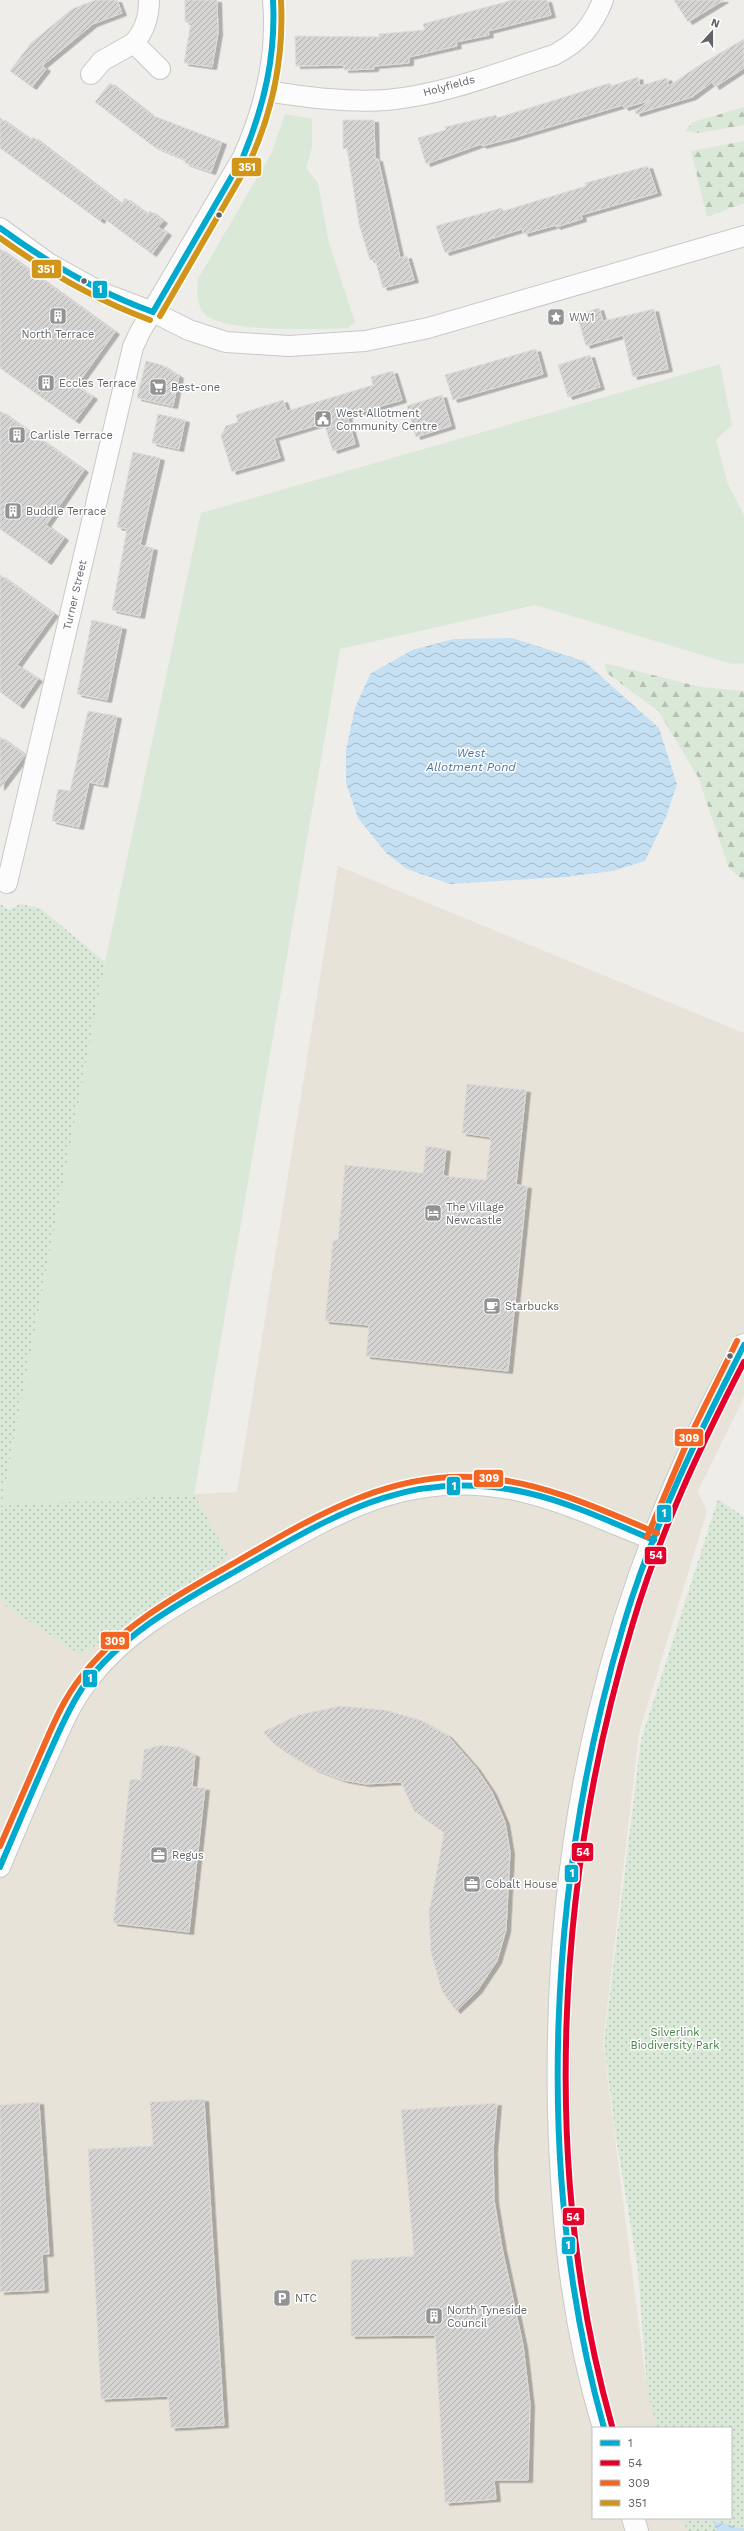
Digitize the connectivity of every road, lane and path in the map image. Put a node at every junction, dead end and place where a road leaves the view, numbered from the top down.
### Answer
1 (149, 0) edge
2 (272, 0) edge
3 (603, 0) edge
4 (134, 43) junction
5 (160, 70) dead end
6 (91, 74) dead end
7 (266, 91) junction
8 (0, 228) edge
9 (744, 236) edge
10 (153, 312) junction
11 (4, 881) edge
12 (744, 1345) edge
13 (654, 1540) junction
14 (0, 1867) edge
15 (604, 2427) edge
16 (633, 2519) edge
17 (637, 2531) edge

1 - 4 street
2 - 7 street
3 - 7 street, Holyfields
4 - 5 street
4 - 6 street
7 - 10 street
8 - 10 street
9 - 10 street
10 - 11 street, Turner Street
12 - 13 street
13 - 14 street
13 - 15 street
16 - 17 street

